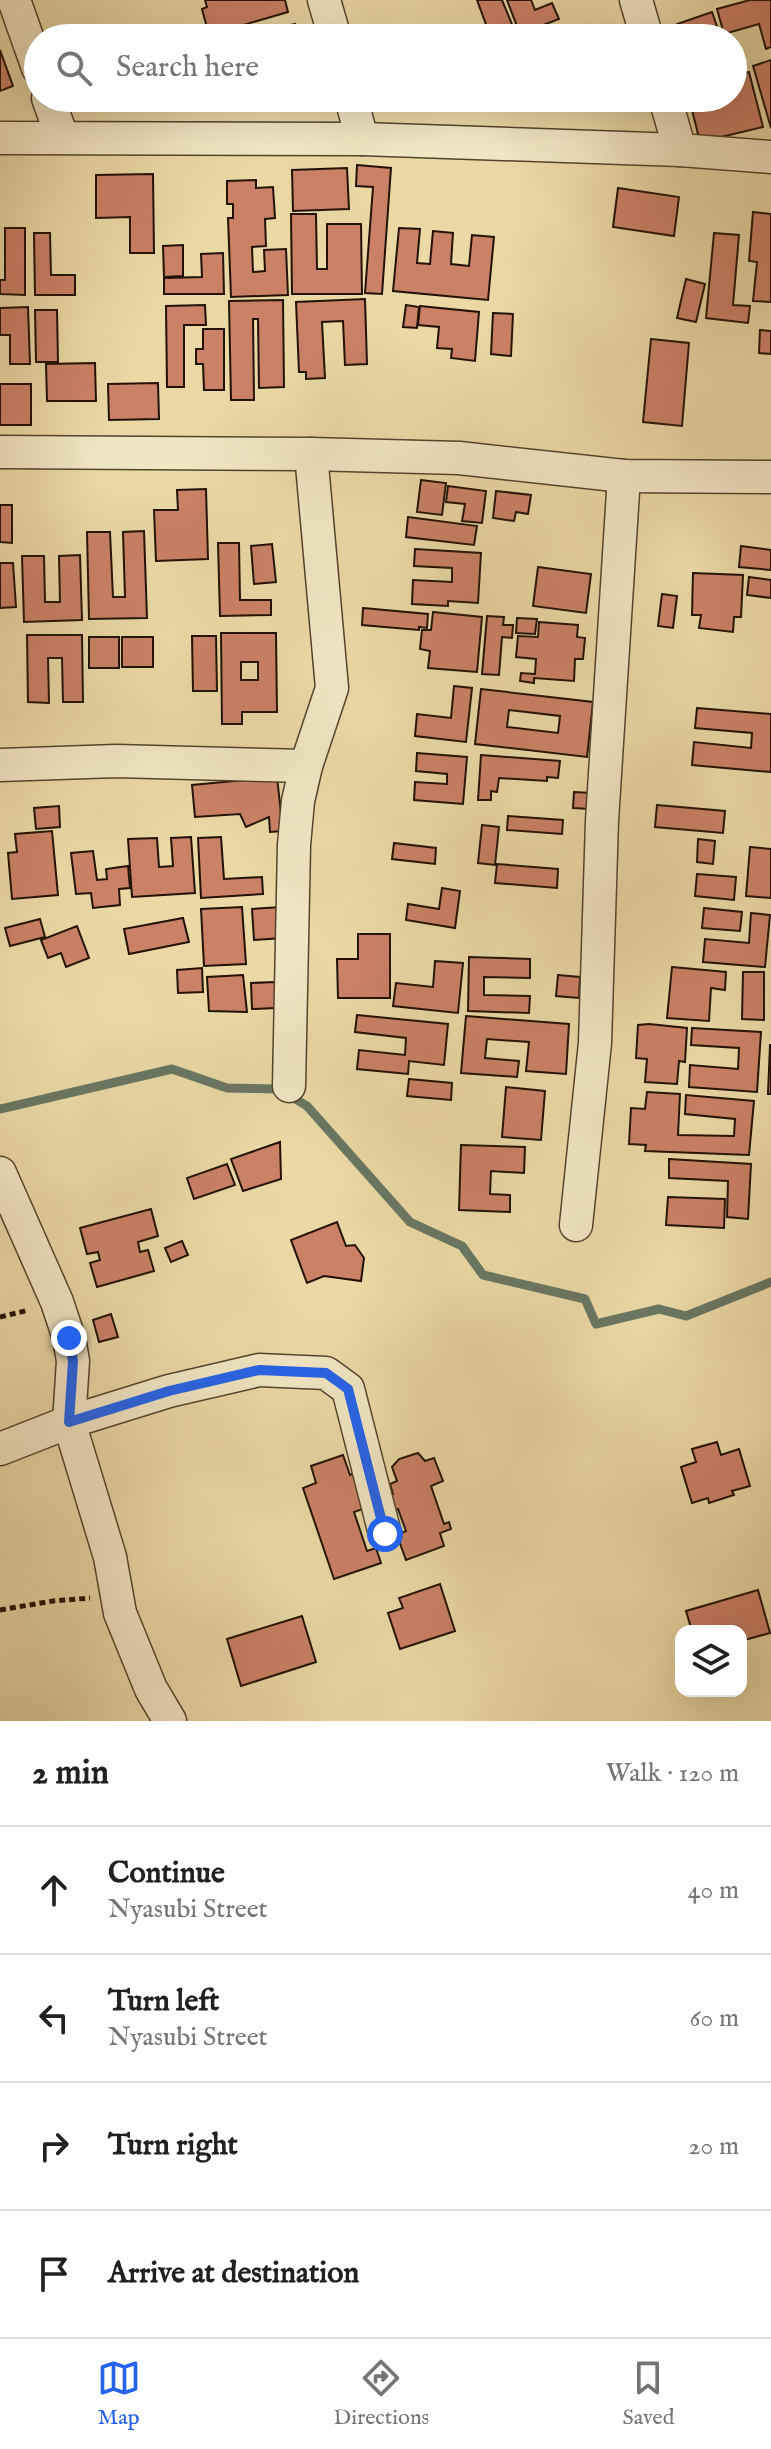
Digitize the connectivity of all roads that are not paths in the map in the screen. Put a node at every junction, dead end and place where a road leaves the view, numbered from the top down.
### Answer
1 (14, 0) edge
2 (324, 0) edge
3 (636, 0) edge
4 (331, 24) edge
5 (643, 24) edge
6 (24, 28) edge
7 (53, 112) edge
8 (355, 112) edge
9 (669, 112) edge
10 (62, 137) junction
11 (0, 138) edge
12 (362, 139) junction
13 (680, 150) junction
14 (771, 157) edge
15 (0, 452) edge
16 (311, 454) junction
17 (624, 476) junction
18 (771, 477) edge
19 (0, 765) edge
20 (306, 766) junction
21 (289, 1086) dead end
22 (0, 1173) edge
23 (576, 1225) dead end
24 (69, 1422) junction
25 (0, 1449) edge
26 (385, 1534) dead end
27 (170, 1721) edge

1 - 6 street
2 - 4 street
3 - 5 street
7 - 10 street
8 - 12 street
9 - 13 street
10 - 11 street
10 - 12 street
12 - 13 street
13 - 14 street
15 - 16 street
16 - 17 street
16 - 20 street
17 - 18 street
17 - 23 street
19 - 20 street
20 - 21 street
22 - 24 street
24 - 25 street
24 - 26 street
24 - 27 street

